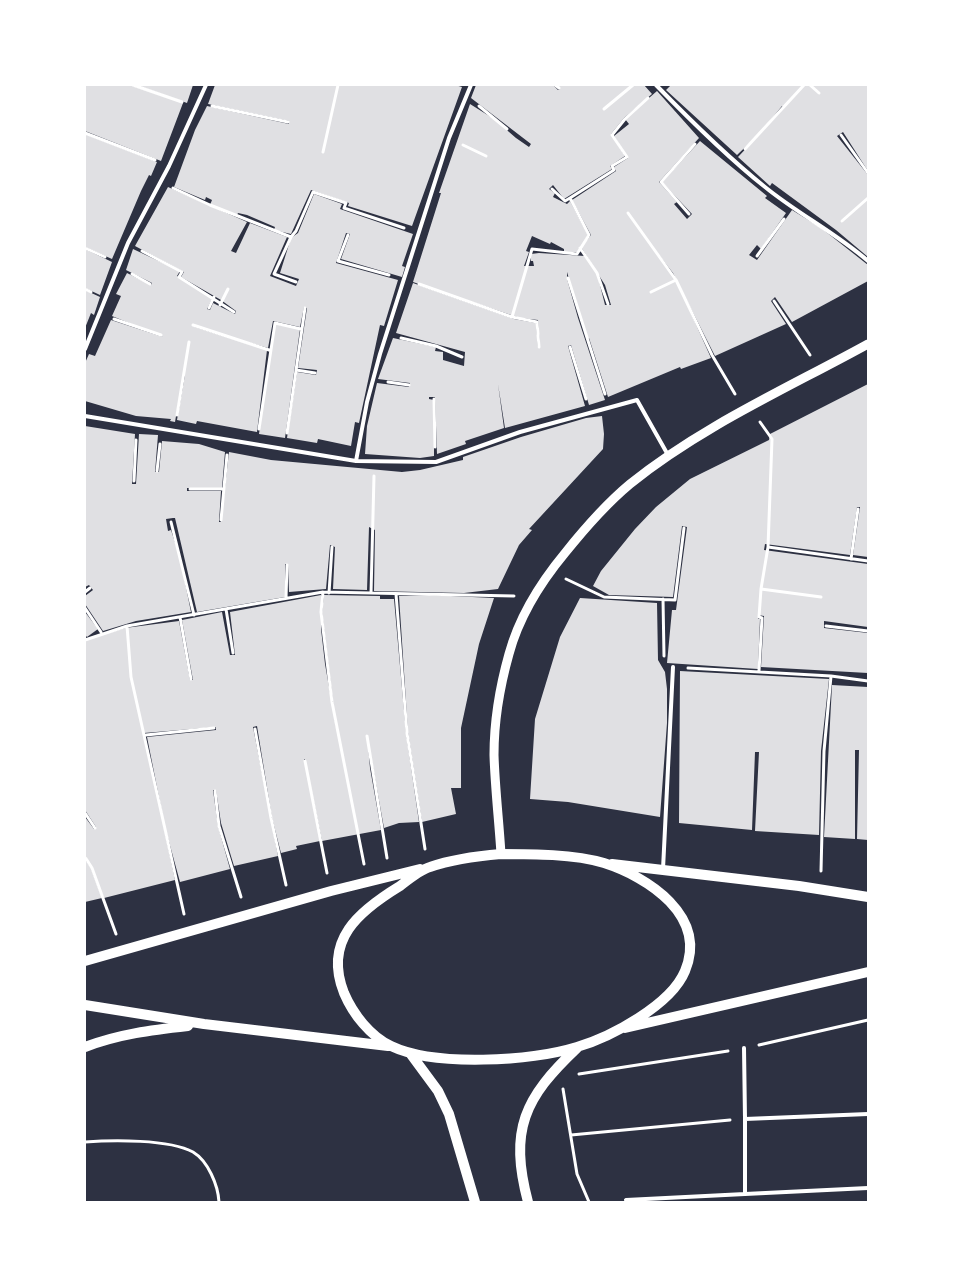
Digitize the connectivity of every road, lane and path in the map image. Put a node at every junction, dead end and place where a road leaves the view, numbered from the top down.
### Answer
1 (133, 85) edge
2 (206, 85) edge
3 (338, 85) edge
4 (470, 85) edge
5 (555, 85) edge
6 (633, 85) edge
7 (804, 85) edge
8 (810, 85) edge
9 (658, 87) edge
10 (559, 88) dead end
11 (819, 93) dead end
12 (465, 98) junction
13 (196, 104) junction
14 (604, 109) dead end
15 (288, 122) dead end
16 (507, 129) dead end
17 (85, 133) edge
18 (704, 135) junction
19 (842, 135) dead end
20 (449, 138) junction
21 (323, 152) dead end
22 (486, 156) dead end
23 (734, 160) junction
24 (170, 166) junction
25 (868, 173) edge
26 (159, 182) junction
27 (552, 189) dead end
28 (570, 198) junction
29 (868, 198) edge
30 (793, 206) junction
31 (628, 213) dead end
32 (690, 214) dead end
33 (419, 232) junction
34 (831, 232) junction
35 (348, 235) dead end
36 (290, 237) junction
37 (128, 243) junction
38 (85, 248) edge
39 (580, 248) junction
40 (757, 256) dead end
41 (868, 262) edge
42 (120, 264) junction
43 (568, 278) dead end
44 (404, 279) junction
45 (676, 280) junction
46 (296, 282) dead end
47 (228, 289) dead end
48 (651, 292) dead end
49 (214, 297) junction
50 (774, 300) dead end
51 (608, 304) dead end
52 (220, 305) junction
53 (209, 308) dead end
54 (305, 308) dead end
55 (234, 312) dead end
56 (99, 314) junction
57 (512, 317) junction
58 (193, 325) dead end
59 (301, 329) junction
60 (386, 334) junction
61 (161, 335) dead end
62 (189, 342) dead end
63 (868, 344) edge
64 (539, 347) dead end
65 (570, 347) dead end
66 (85, 348) edge
67 (269, 350) junction
68 (462, 357) dead end
69 (296, 370) junction
70 (820, 370) junction
71 (315, 373) dead end
72 (434, 399) dead end
73 (609, 406) junction
74 (747, 408) junction
75 (589, 411) junction
76 (85, 416) edge
77 (137, 424) junction
78 (162, 428) junction
79 (174, 431) junction
80 (229, 440) junction
81 (257, 444) junction
82 (285, 449) junction
83 (669, 456) junction
84 (356, 461) junction
85 (374, 461) junction
86 (436, 462) junction
87 (157, 471) dead end
88 (134, 481) dead end
89 (190, 489) dead end
90 (223, 489) junction
91 (858, 509) dead end
92 (221, 520) dead end
93 (171, 522) dead end
94 (684, 528) dead end
95 (332, 547) dead end
96 (768, 547) junction
97 (851, 559) junction
98 (868, 561) edge
99 (287, 565) dead end
100 (550, 572) junction
101 (90, 588) dead end
102 (761, 589) junction
103 (85, 592) edge
104 (323, 592) junction
105 (328, 593) junction
106 (371, 593) junction
107 (396, 594) junction
108 (534, 597) junction
109 (821, 597) dead end
110 (286, 598) junction
111 (663, 599) junction
112 (85, 608) edge
113 (226, 609) junction
114 (194, 615) junction
115 (180, 617) junction
116 (127, 626) junction
117 (826, 626) dead end
118 (868, 631) edge
119 (101, 632) junction
120 (85, 640) edge
121 (233, 653) dead end
122 (673, 667) junction
123 (759, 671) junction
124 (831, 676) junction
125 (191, 679) dead end
126 (868, 681) edge
127 (214, 728) dead end
128 (255, 729) dead end
129 (146, 735) junction
130 (366, 736) dead end
131 (305, 761) dead end
132 (215, 791) dead end
133 (85, 813) edge
134 (95, 828) dead end
135 (501, 854) junction
136 (85, 857) edge
137 (604, 863) junction
138 (428, 867) junction
139 (663, 869) junction
140 (390, 876) junction
141 (368, 882) junction
142 (820, 889) junction
143 (331, 891) junction
144 (868, 897) edge
145 (290, 902) junction
146 (247, 914) junction
147 (188, 932) junction
148 (122, 950) junction
149 (85, 961) edge
150 (868, 972) edge
151 (85, 1005) edge
152 (868, 1020) edge
153 (204, 1024) junction
154 (619, 1030) junction
155 (389, 1046) junction
156 (85, 1047) edge
157 (577, 1047) junction
158 (744, 1048) junction
159 (410, 1053) junction
160 (575, 1075) dead end
161 (569, 1081) dead end
162 (868, 1114) edge
163 (745, 1119) junction
164 (571, 1135) junction
165 (85, 1142) edge
166 (868, 1188) edge
167 (745, 1194) junction
168 (219, 1202) edge
169 (475, 1202) edge
170 (528, 1202) edge
171 (589, 1202) edge
172 (627, 1202) edge

1 - 13 path
2 - 13 lane
3 - 21 path
4 - 12 lane
5 - 10 path
6 - 14 path
7 - 23 path
8 - 11 path
9 - 18 lane
9 - 28 path
12 - 16 path
12 - 20 lane
13 - 15 path
13 - 24 lane
17 - 24 path
18 - 23 lane
18 - 32 path
19 - 25 path
20 - 22 path
20 - 33 lane
23 - 30 lane
24 - 26 lane
26 - 36 path
26 - 37 lane
27 - 28 path
28 - 39 path
29 - 34 path
30 - 34 lane
30 - 40 path
31 - 45 path
33 - 36 path
33 - 44 lane
34 - 41 lane
35 - 44 path
36 - 46 path
37 - 42 lane
37 - 49 path
38 - 42 path
39 - 51 path
39 - 57 path
42 - 56 lane
43 - 73 path
44 - 57 path
44 - 60 lane
45 - 48 path
45 - 74 path
47 - 52 path
49 - 52 path
49 - 53 path
50 - 70 path
52 - 55 path
54 - 59 path
56 - 61 path
56 - 66 lane
57 - 64 path
58 - 67 path
59 - 67 path
59 - 69 path
60 - 68 path
60 - 84 lane
62 - 79 path
63 - 70 street
65 - 75 path
67 - 81 path
69 - 71 path
69 - 82 path
70 - 74 street
72 - 86 path
73 - 75 lane
73 - 83 lane
74 - 83 street
74 - 96 path
75 - 86 lane
76 - 77 lane
77 - 78 lane
77 - 88 path
78 - 79 lane
78 - 87 path
79 - 80 lane
80 - 81 lane
80 - 90 path
81 - 82 lane
82 - 84 lane
83 - 100 street
84 - 85 lane
85 - 86 lane
85 - 106 path
89 - 90 path
90 - 92 path
91 - 97 path
93 - 114 path
94 - 111 path
95 - 105 path
96 - 97 path
96 - 102 path
97 - 98 path
99 - 110 path
100 - 108 street
100 - 111 path
101 - 103 path
102 - 109 path
102 - 123 path
104 - 105 path
104 - 110 path
104 - 141 path
105 - 106 path
106 - 107 path
107 - 108 path
107 - 138 path
108 - 135 street
110 - 113 path
111 - 122 path
112 - 119 path
113 - 114 path
113 - 121 path
114 - 115 path
115 - 116 path
115 - 125 path
116 - 119 path
116 - 129 path
117 - 118 path
119 - 120 path
122 - 123 path
122 - 139 lane
123 - 124 path
124 - 126 path
124 - 142 path
127 - 129 path
128 - 145 path
129 - 147 path
130 - 140 path
131 - 143 path
132 - 146 path
133 - 134 path
135 - 137 main road
135 - 138 main road
136 - 148 path
137 - 139 main road
137 - 154 main road
138 - 140 main road
138 - 155 main road
139 - 142 main road
140 - 141 main road
141 - 143 main road
142 - 144 main road
143 - 145 main road
145 - 146 main road
146 - 147 main road
147 - 148 main road
148 - 149 main road
150 - 154 main road
151 - 153 main road
152 - 158 path
153 - 155 main road
153 - 156 main road
154 - 157 main road
155 - 159 main road
157 - 159 main road
157 - 170 main road
158 - 160 path
158 - 163 lane
159 - 169 main road
161 - 164 path
162 - 163 lane
163 - 164 path
163 - 167 lane
164 - 171 path
165 - 168 path
166 - 167 lane
167 - 172 lane

